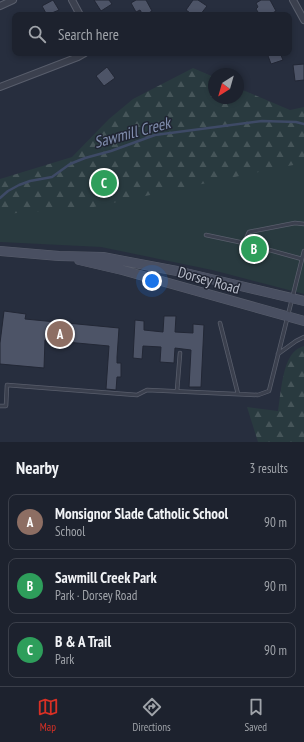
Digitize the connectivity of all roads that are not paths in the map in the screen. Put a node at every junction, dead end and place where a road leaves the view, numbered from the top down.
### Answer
1 (14, 0) edge
2 (72, 0) edge
3 (293, 0) edge
4 (0, 6) edge
5 (78, 12) edge
6 (304, 20) edge
7 (80, 56) edge
8 (0, 86) edge
9 (304, 224) edge
10 (206, 235) dead end
11 (244, 243) junction
12 (0, 251) edge
13 (304, 251) edge
14 (58, 256) junction
15 (302, 259) junction
16 (299, 273) junction
17 (304, 274) edge
18 (293, 298) junction
19 (304, 301) edge
20 (288, 317) junction
21 (304, 321) edge
22 (220, 323) dead end
23 (304, 337) edge
24 (180, 353) dead end
25 (278, 354) junction
26 (178, 391) junction
27 (238, 394) junction
28 (0, 406) edge

1 - 4 street
2 - 5 street
3 - 6 street
7 - 8 street
9 - 11 lane
10 - 11 lane
11 - 15 lane
12 - 14 main road, Dorsey Road
13 - 15 lane
14 - 18 main road, Dorsey Road
14 - 20 main road, Dorsey Road
15 - 16 lane
16 - 17 lane
16 - 18 lane
18 - 19 main road, Dorsey Road
18 - 20 lane
20 - 21 main road, Dorsey Road
20 - 25 lane
22 - 27 lane
23 - 25 lane
24 - 26 lane
25 - 27 lane
26 - 27 lane
26 - 28 lane

